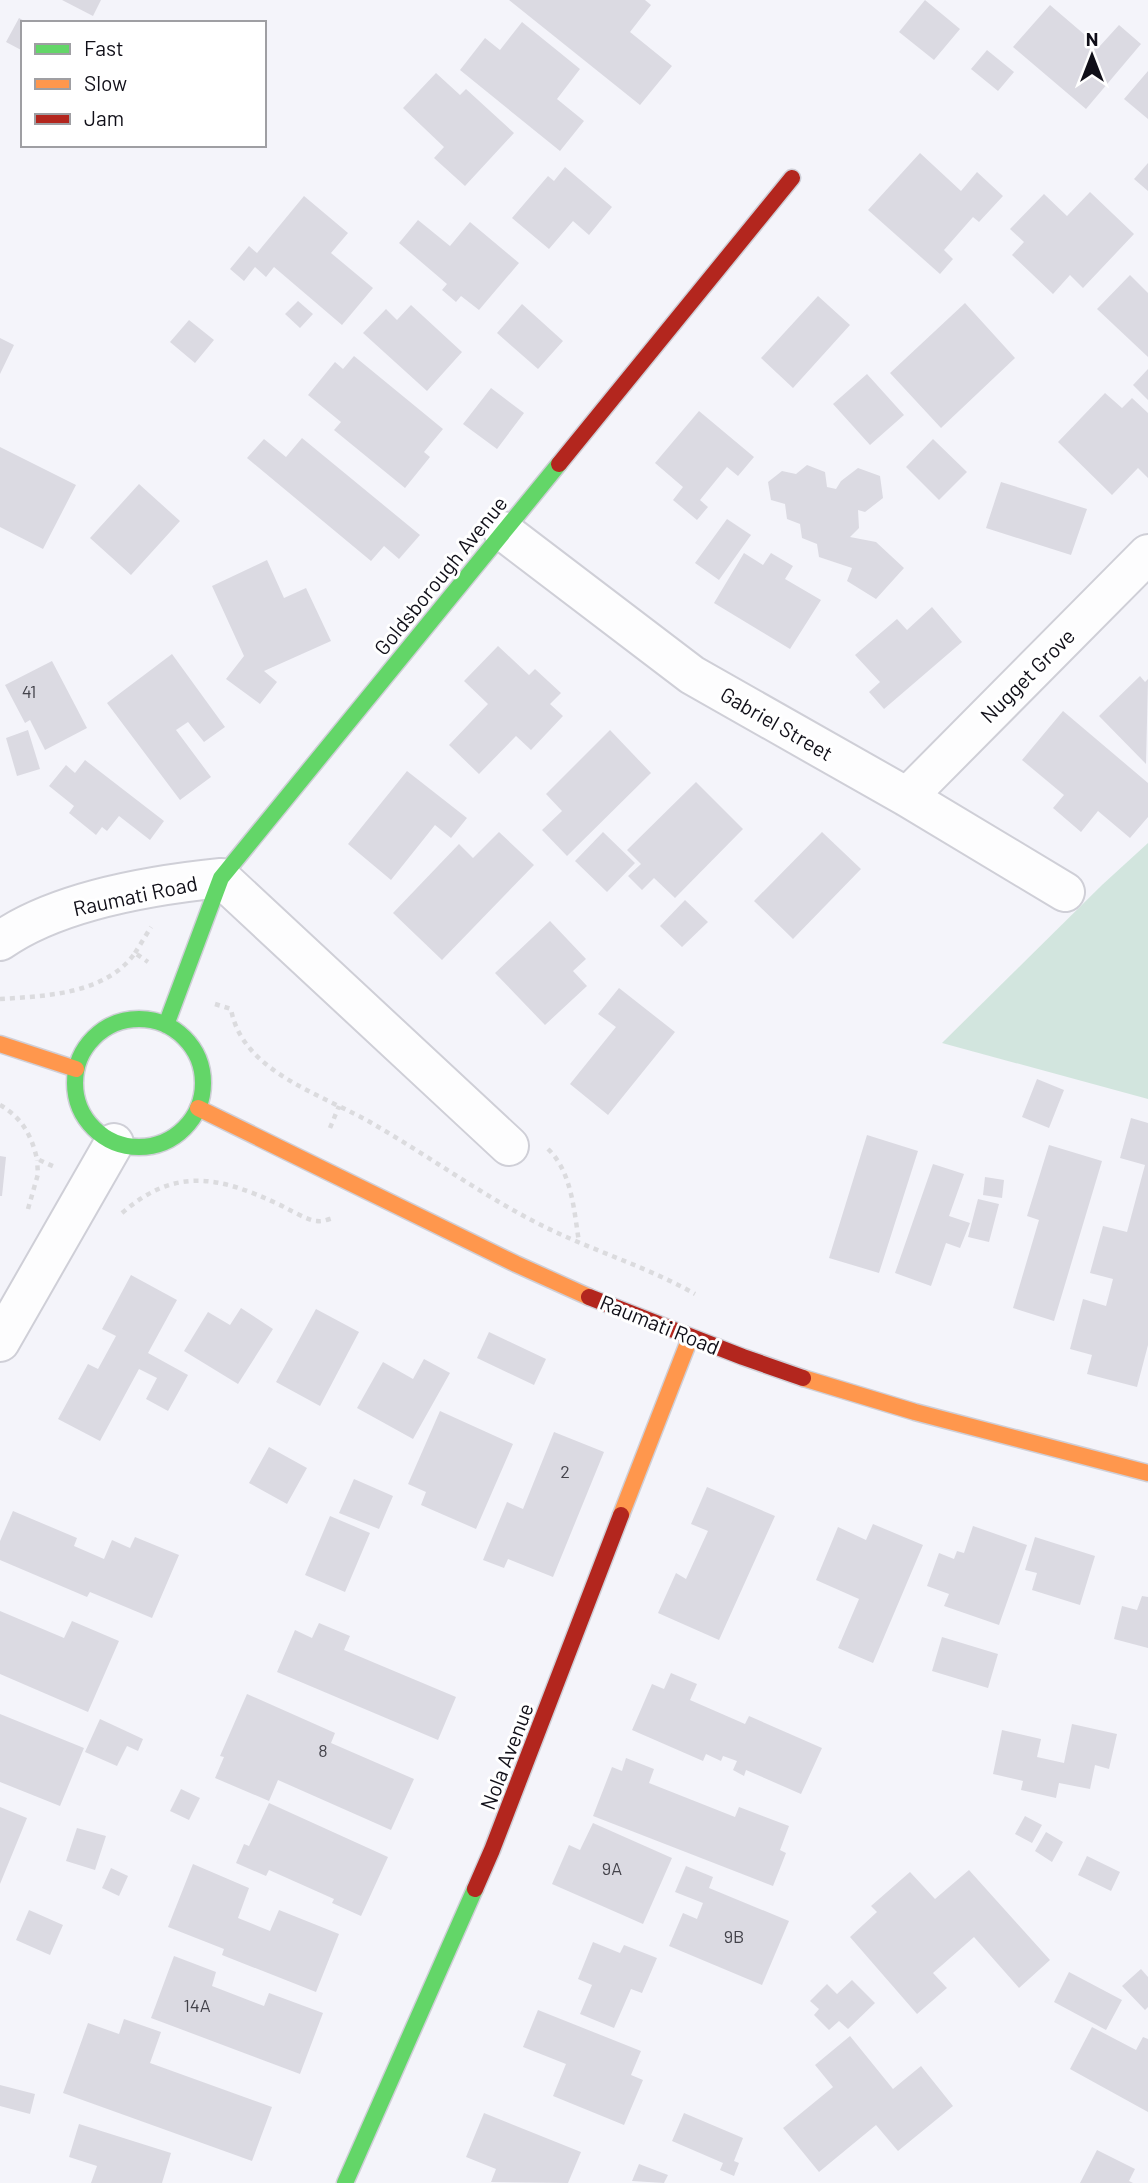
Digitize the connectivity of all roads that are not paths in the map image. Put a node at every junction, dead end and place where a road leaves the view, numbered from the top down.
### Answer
1 (792, 178) dead end
2 (503, 531) junction
3 (1148, 554) edge
4 (907, 796) junction
5 (221, 878) junction
6 (1065, 892) dead end
7 (0, 941) edge
8 (166, 1025) junction
9 (0, 1044) edge
10 (76, 1069) junction
11 (198, 1108) junction
12 (114, 1143) junction
13 (527, 1146) road end
14 (690, 1338) junction
15 (0, 1342) edge
16 (1148, 1473) edge
17 (345, 2183) edge

1 - 2 street, Goldsborough Avenue
2 - 4 street, Gabriel Street
2 - 5 street, Goldsborough Avenue
3 - 4 street, Nugget Grove
4 - 6 street, Gabriel Street
5 - 7 street, Raumati Road
5 - 8 street, Goldsborough Avenue
5 - 13 street, Raumati Road
8 - 10 street
8 - 11 street
9 - 10 street
10 - 12 street
11 - 12 street
11 - 14 street, Raumati Road
12 - 15 street
14 - 16 street, Raumati Road
14 - 17 street, Nola Avenue

